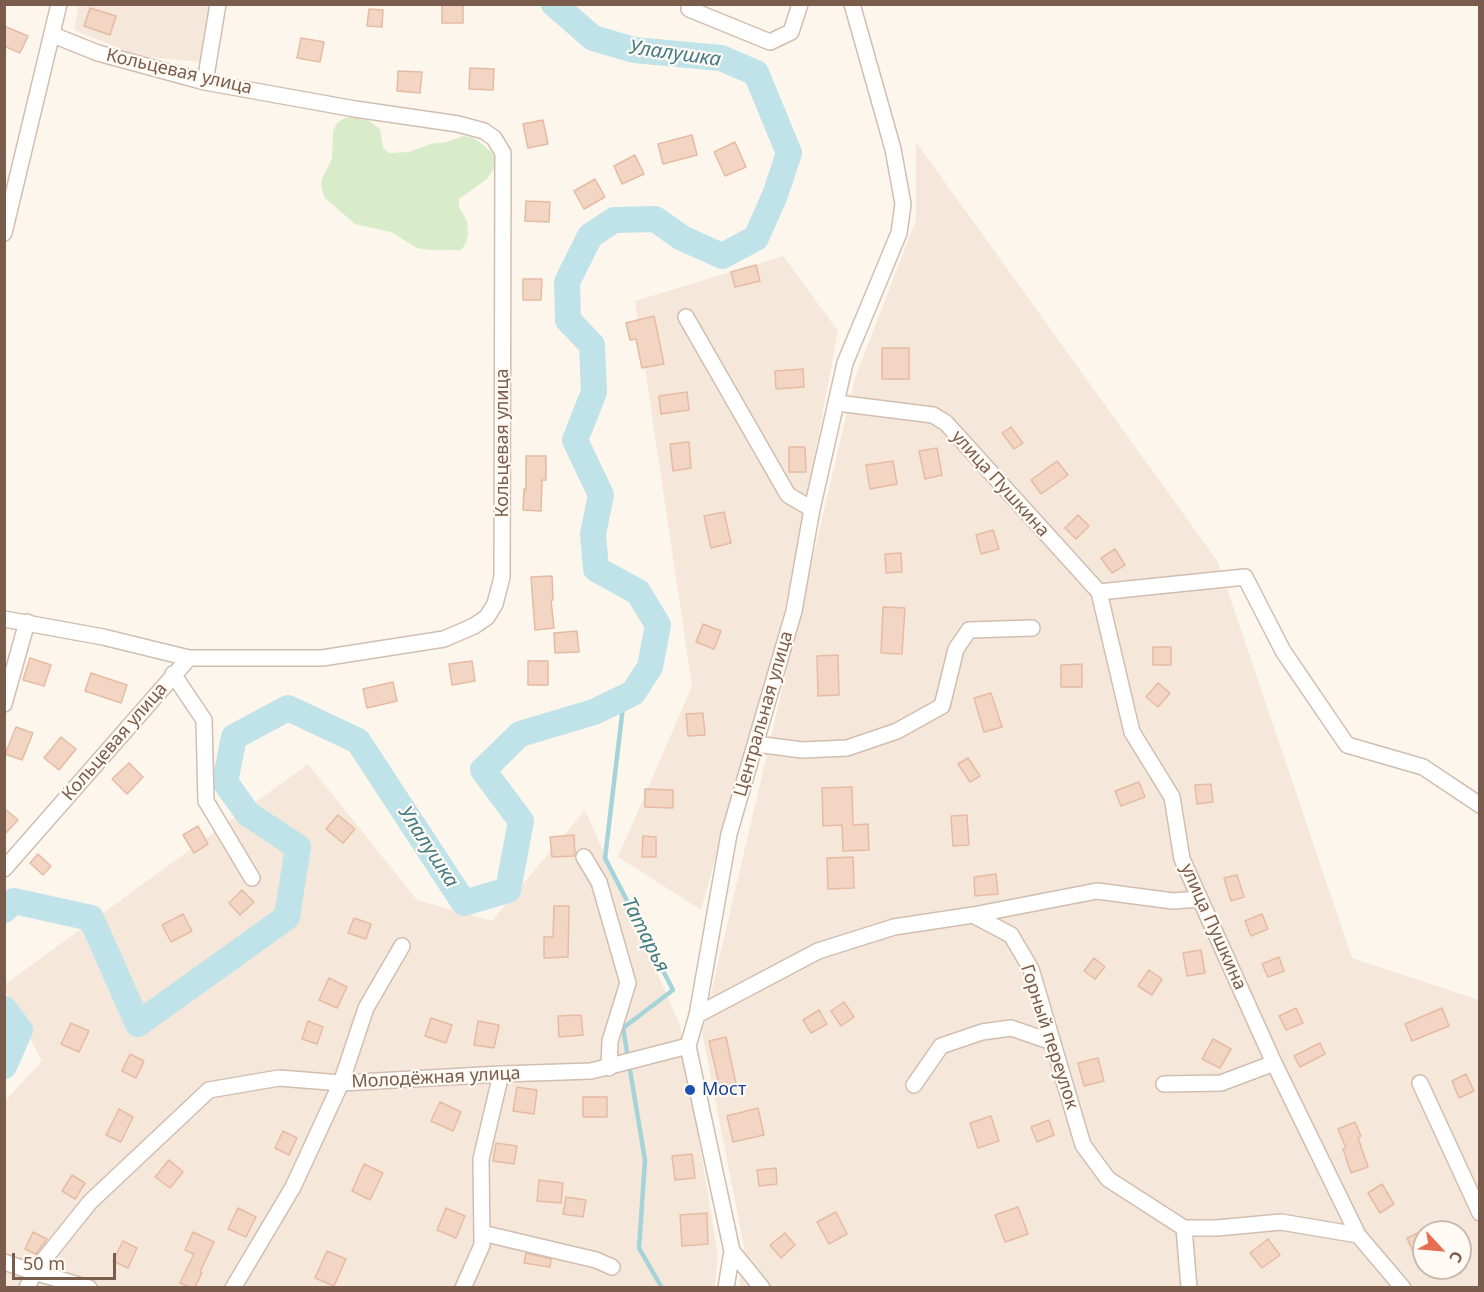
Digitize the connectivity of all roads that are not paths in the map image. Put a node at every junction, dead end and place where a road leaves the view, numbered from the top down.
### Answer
1 (59, 4) edge
2 (218, 4) edge
3 (800, 4) edge
4 (852, 4) edge
5 (689, 9) dead end
6 (52, 35) junction
7 (205, 82) junction
8 (4, 233) edge
9 (686, 317) dead end
10 (837, 403) junction
11 (812, 509) junction
12 (1099, 592) junction
13 (4, 619) edge
14 (27, 622) junction
15 (1032, 628) dead end
16 (189, 658) junction
17 (173, 674) junction
18 (4, 704) edge
19 (756, 744) junction
20 (1479, 805) edge
21 (584, 857) dead end
22 (5, 869) edge
23 (252, 878) dead end
24 (1200, 899) junction
25 (973, 915) junction
26 (402, 946) dead end
27 (697, 1015) junction
28 (1052, 1042) junction
29 (688, 1047) junction
30 (1274, 1064) junction
31 (613, 1067) junction
32 (501, 1074) junction
33 (341, 1083) junction
34 (1420, 1083) dead end
35 (1164, 1084) dead end
36 (914, 1085) dead end
37 (1479, 1213) edge
38 (1184, 1228) junction
39 (482, 1233) junction
40 (1358, 1235) junction
41 (732, 1251) junction
42 (4, 1262) edge
43 (612, 1266) dead end
44 (34, 1272) junction
45 (27, 1287) edge
46 (89, 1287) edge
47 (233, 1287) edge
48 (463, 1287) edge
49 (726, 1287) edge
50 (762, 1287) edge
51 (1189, 1287) edge
52 (1403, 1287) edge

1 - 6 street
2 - 7 street
3 - 5 street
4 - 10 street, Центральная улица
6 - 7 street, Кольцевая улица
6 - 8 street
7 - 16 street, Кольцевая улица
9 - 11 street
10 - 11 street, Центральная улица
10 - 12 street, улица Пушкина
11 - 19 street, Центральная улица
12 - 20 street
12 - 24 street, улица Пушкина
13 - 14 street
14 - 16 street
14 - 18 street
15 - 19 street
16 - 17 street, Кольцевая улица
17 - 22 street, Кольцевая улица
17 - 23 street
19 - 27 street, Центральная улица
21 - 31 street
24 - 25 street
24 - 30 street, улица Пушкина
25 - 27 street
25 - 28 street, Горный переулок
26 - 33 street
27 - 29 street, Центральная улица
28 - 36 street
28 - 38 street, Горный переулок
29 - 31 street, Молодёжная улица
29 - 41 street, Центральная улица
30 - 35 street
30 - 40 street, улица Пушкина
31 - 32 street, Молодёжная улица
32 - 33 street, Молодёжная улица
32 - 39 street
33 - 44 street
33 - 47 street, Молодёжная улица
34 - 37 street
38 - 40 street
38 - 51 street
39 - 43 street
39 - 48 street
40 - 52 street, улица Пушкина
41 - 49 street, Центральная улица
41 - 50 street
42 - 44 street
44 - 45 street
44 - 46 street

